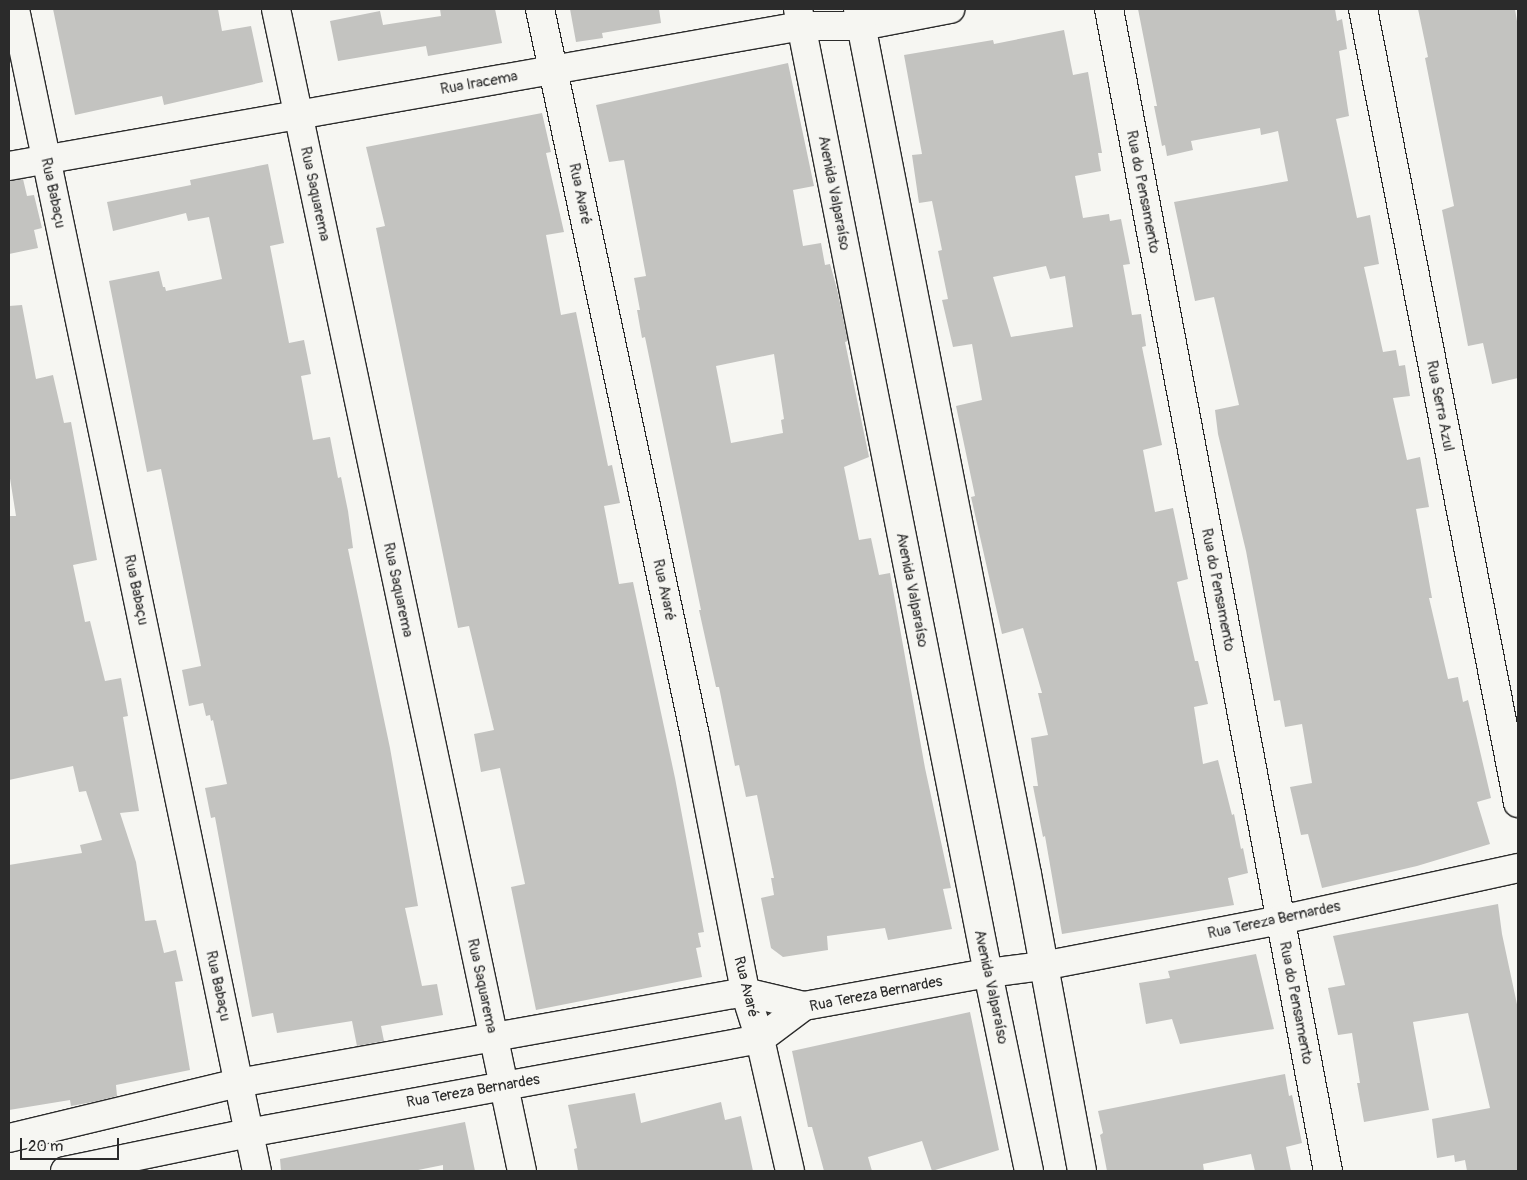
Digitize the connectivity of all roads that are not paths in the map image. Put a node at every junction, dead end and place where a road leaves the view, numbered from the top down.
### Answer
1 (15, 9) edge
2 (276, 9) edge
3 (540, 9) edge
4 (950, 9) edge
5 (1109, 9) edge
6 (1363, 9) edge
7 (860, 17) edge
8 (800, 18) edge
9 (554, 70) junction
10 (298, 115) junction
11 (46, 159) junction
12 (9, 166) edge
13 (1518, 803) edge
14 (1518, 868) edge
15 (1280, 920) junction
16 (1042, 966) junction
17 (988, 973) junction
18 (745, 992) junction
19 (804, 1006) junction
20 (492, 1036) junction
21 (760, 1039) junction
22 (238, 1083) junction
23 (503, 1085) junction
24 (248, 1133) junction
25 (9, 1138) edge
26 (65, 1171) edge
27 (257, 1171) edge
28 (522, 1171) edge
29 (790, 1171) edge
30 (1029, 1171) edge
31 (1082, 1171) edge
32 (1328, 1171) edge

1 - 11 street, Rua Babaçu
2 - 10 street, Rua Saquarema
3 - 9 street, Rua Avaré
4 - 7 street, Rua Iracema
5 - 15 street, Rua do Pensamento
6 - 13 street, Rua Serra Azul
7 - 8 street, Rua Iracema
7 - 16 street
8 - 9 street, Rua Iracema
8 - 17 street, Avenida Valparaíso
9 - 10 street, Rua Iracema
9 - 18 street, Rua Avaré
10 - 11 street, Rua Iracema
10 - 20 street, Rua Saquarema
11 - 12 street, Rua Iracema
11 - 22 street, Rua Babaçu
14 - 15 street, Rua Tereza Bernardes
15 - 16 street, Rua Tereza Bernardes
15 - 32 street, Rua do Pensamento
16 - 17 street, Rua Tereza Bernardes
16 - 31 street
17 - 19 street, Rua Tereza Bernardes
17 - 30 street, Avenida Valparaíso
18 - 19 street
18 - 20 street
18 - 21 street, Rua Avaré
19 - 21 street, Rua Tereza Bernardes
20 - 22 street
20 - 23 street, Rua Saquarema
21 - 23 street, Rua Tereza Bernardes
21 - 29 street, Rua Avaré
22 - 24 street, Rua Babaçu
22 - 25 street
23 - 24 street, Rua Tereza Bernardes
23 - 28 street, Rua Saquarema
24 - 26 street, Rua Tereza Bernardes
24 - 27 street, Rua Babaçu

